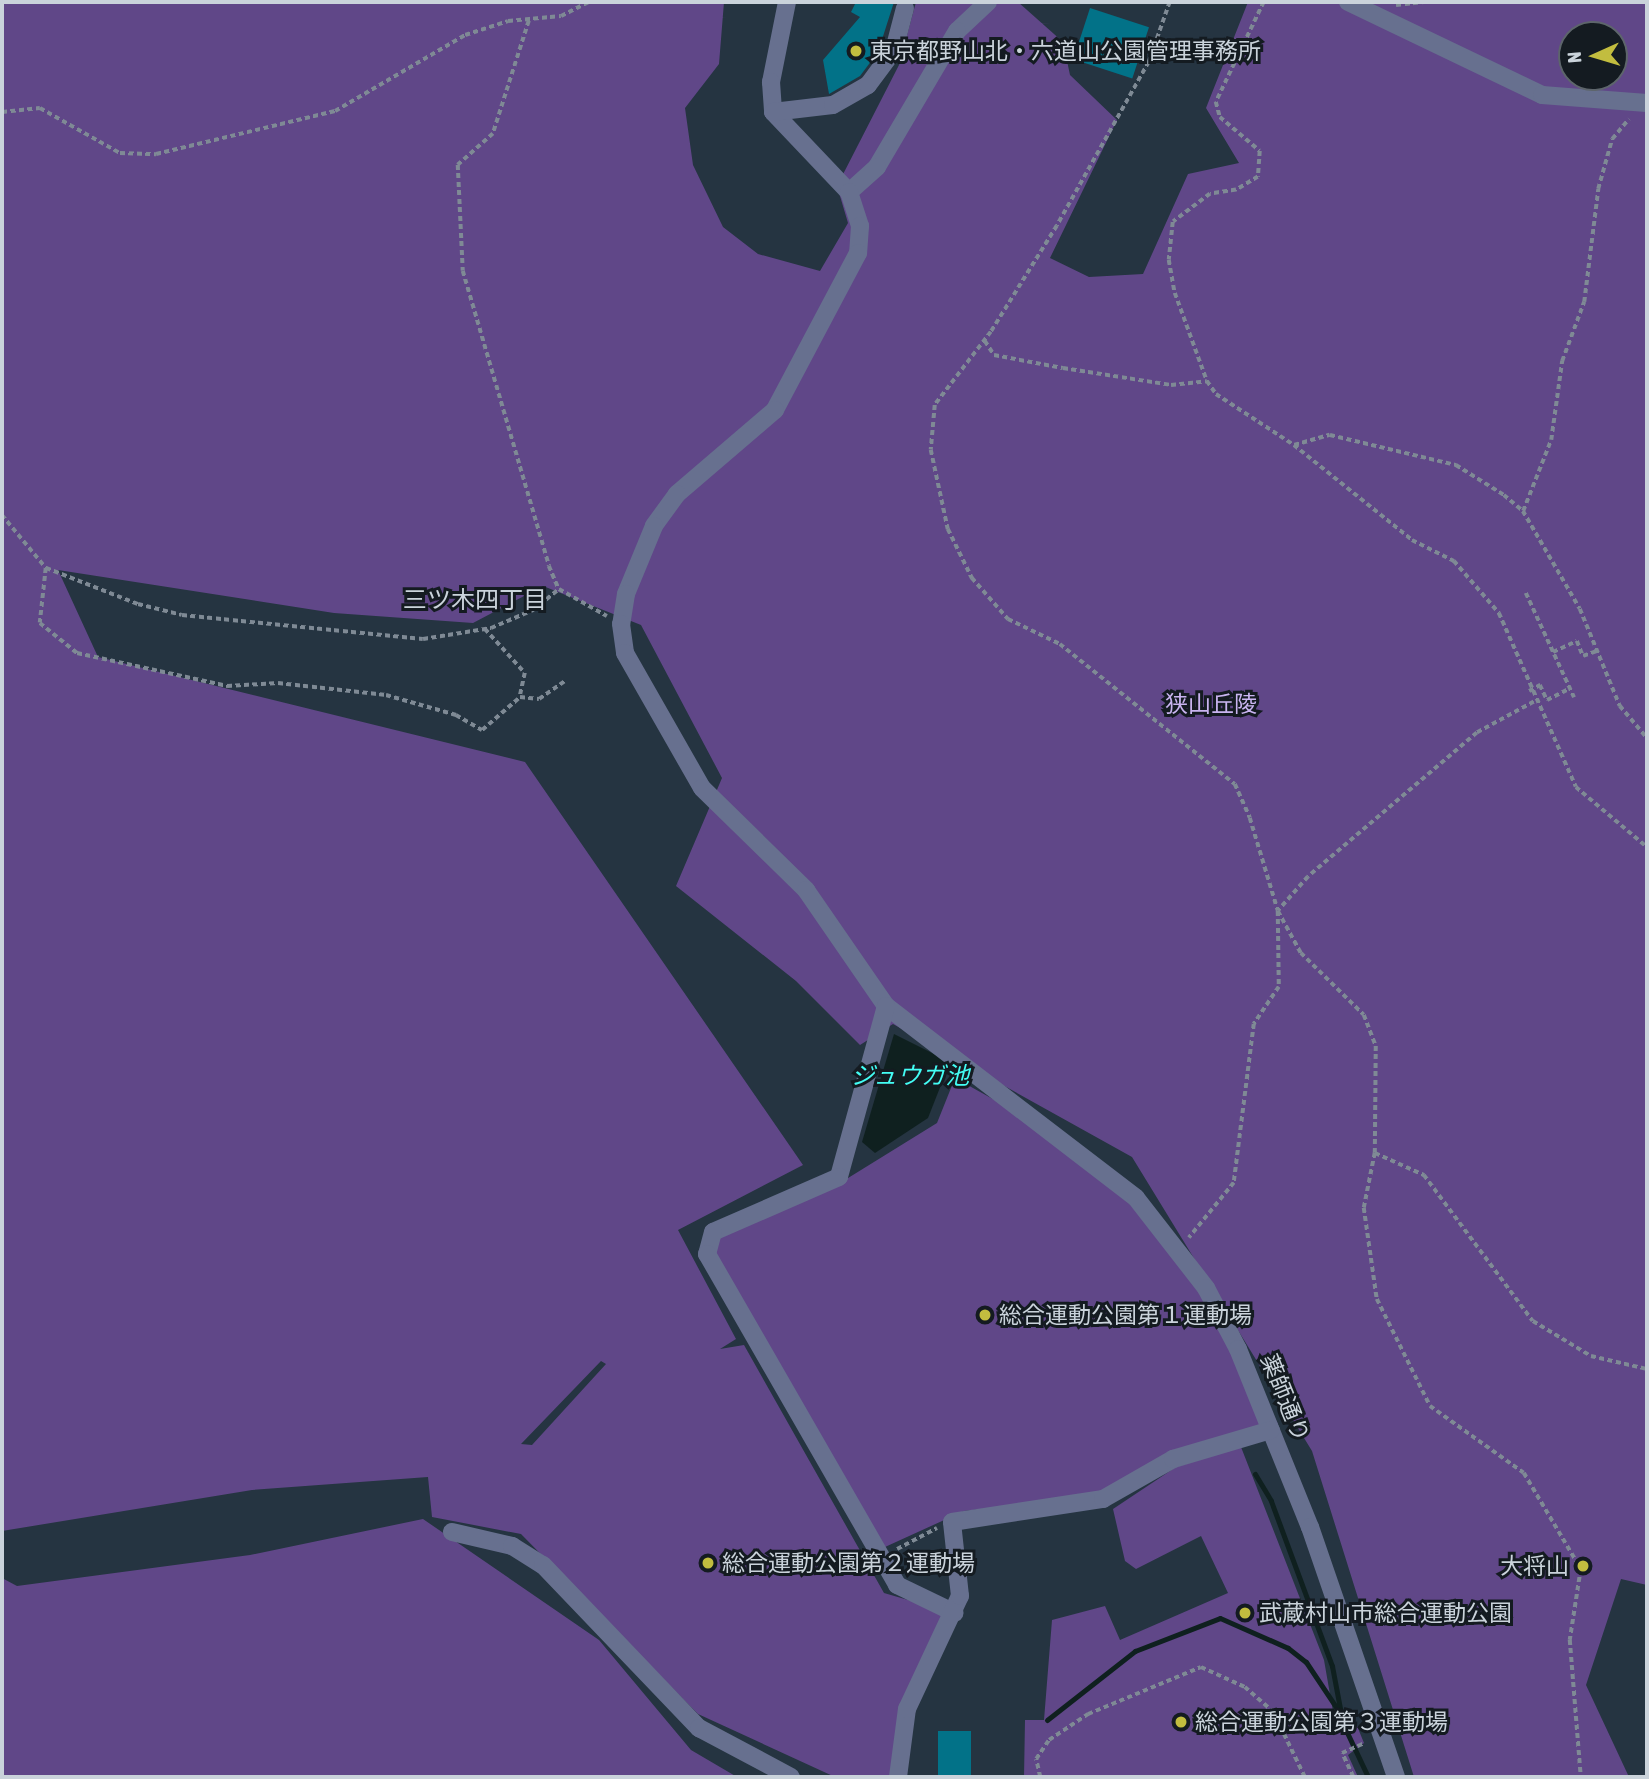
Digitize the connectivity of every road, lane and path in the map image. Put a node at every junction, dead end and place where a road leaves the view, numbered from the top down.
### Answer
1 (589, 2) edge
2 (788, 2) edge
3 (988, 2) edge
4 (1170, 2) edge
5 (1264, 2) edge
6 (1348, 2) edge
7 (905, 8) dead end
8 (529, 21) junction
9 (1643, 107) edge
10 (2, 112) edge
11 (773, 112) junction
12 (849, 192) junction
13 (984, 341) junction
14 (1207, 381) junction
15 (1294, 445) junction
16 (1523, 511) junction
17 (2, 515) edge
18 (46, 568) junction
19 (559, 589) junction
20 (1526, 593) dead end
21 (621, 624) junction
22 (485, 629) junction
23 (1598, 651) junction
24 (1553, 652) junction
25 (566, 680) dead end
26 (1569, 689) junction
27 (1529, 691) junction
28 (520, 697) junction
29 (1574, 697) dead end
30 (1534, 702) junction
31 (1647, 738) edge
32 (1647, 847) edge
33 (1278, 911) junction
34 (886, 1006) junction
35 (1375, 1153) junction
36 (1178, 1250) junction
37 (1647, 1369) edge
38 (1271, 1430) junction
39 (952, 1522) junction
40 (452, 1532) dead end
41 (897, 1549) dead end
42 (955, 1613) junction
43 (1364, 1743) dead end
44 (791, 1777) edge
45 (898, 1777) edge
46 (1040, 1777) edge
47 (1306, 1777) edge
48 (1353, 1777) edge
49 (1396, 1777) edge
50 (1581, 1777) edge

1 - 8 path
2 - 11 street
3 - 12 street
4 - 13 path
5 - 14 path
6 - 9 street
7 - 11 street
8 - 10 path
8 - 19 path
9 - 16 path
11 - 12 street
12 - 21 street
13 - 14 path
13 - 33 path
14 - 15 path
15 - 16 path
15 - 27 path
16 - 23 path
17 - 18 path
18 - 22 path
18 - 28 path
19 - 21 path
19 - 22 path
20 - 24 path
21 - 34 street, 薬師通り
22 - 28 path
23 - 24 path
23 - 31 path
24 - 26 path
25 - 28 path
26 - 27 path
26 - 29 path
27 - 30 path
30 - 32 path
30 - 33 path
33 - 35 path
33 - 36 path
34 - 36 street, 薬師通り
34 - 42 street
35 - 37 path
35 - 50 path
36 - 38 street, 薬師通り
38 - 39 street
38 - 49 street, 薬師通り
39 - 41 path
39 - 42 street
40 - 44 street
42 - 45 street
43 - 48 path
46 - 47 path

